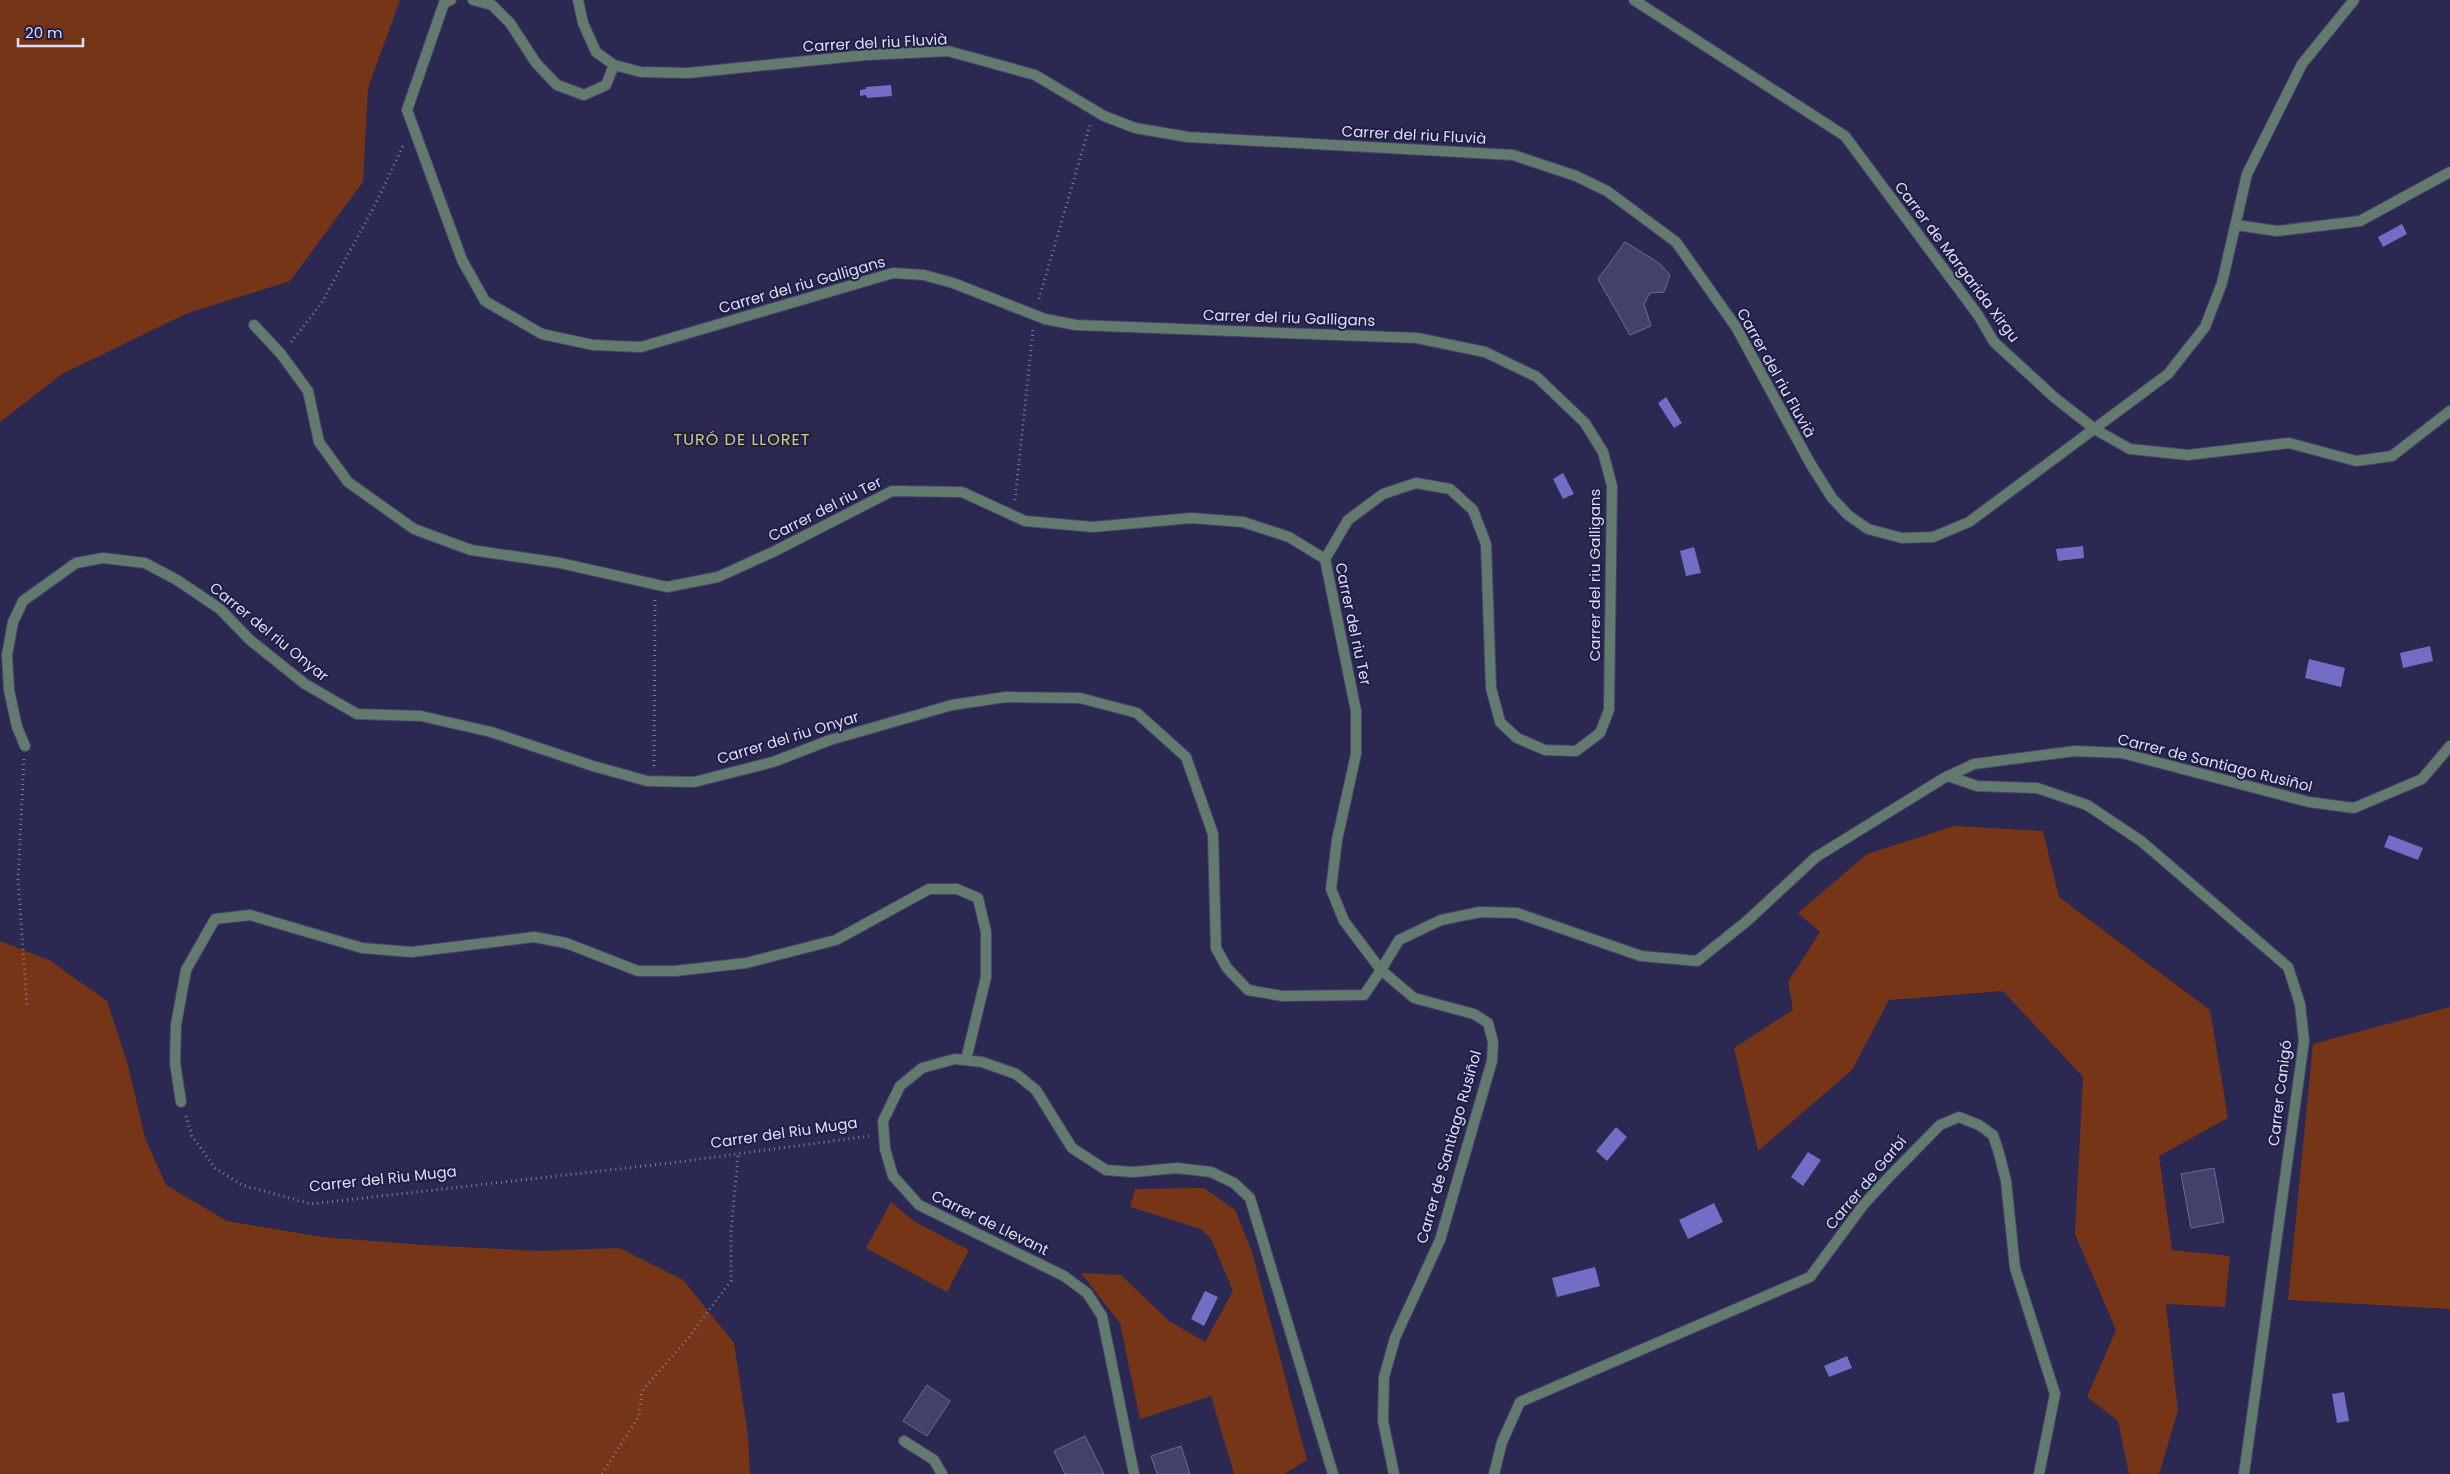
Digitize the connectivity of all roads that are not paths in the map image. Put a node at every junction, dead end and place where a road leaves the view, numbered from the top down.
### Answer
1 (451, 0) edge
2 (473, 0) edge
3 (578, 0) edge
4 (1634, 0) edge
5 (2354, 0) edge
6 (614, 65) junction
7 (2450, 172) edge
8 (2236, 225) junction
9 (254, 325) dead end
10 (2450, 411) edge
11 (2096, 430) junction
12 (1325, 559) junction
13 (25, 746) road end
14 (2450, 746) edge
15 (1948, 776) junction
16 (1381, 970) junction
17 (966, 1060) junction
18 (181, 1102) road end
19 (904, 1441) dead end
20 (942, 1474) edge
21 (1134, 1474) edge
22 (1333, 1474) edge
23 (1394, 1474) edge
24 (1494, 1474) edge
25 (2039, 1474) edge
26 (2244, 1474) edge

1 - 12 street, Carrer del riu Galligans
2 - 6 street
3 - 6 street, Carrer del riu Fluvià
4 - 11 street, Carrer de Margarida Xirgu
5 - 8 street, Carrer del riu Fluvià
6 - 11 street, Carrer del riu Fluvià
7 - 8 street
8 - 11 street, Carrer del riu Fluvià
9 - 12 street, Carrer del riu Ter
10 - 11 street, Carrer de Margarida Xirgu
12 - 16 street, Carrer del riu Ter
13 - 16 street, Carrer del riu Onyar
14 - 15 street, Carrer de Santiago Rusiñol
15 - 16 street, Carrer de Santiago Rusiñol
15 - 26 street, Carrer Canigó
16 - 23 street, Carrer de Santiago Rusiñol
17 - 18 street
17 - 21 street, Carrer de Llevant
17 - 22 street, Carrer de Llevant
19 - 20 street
24 - 25 street, Carrer de Garbí

